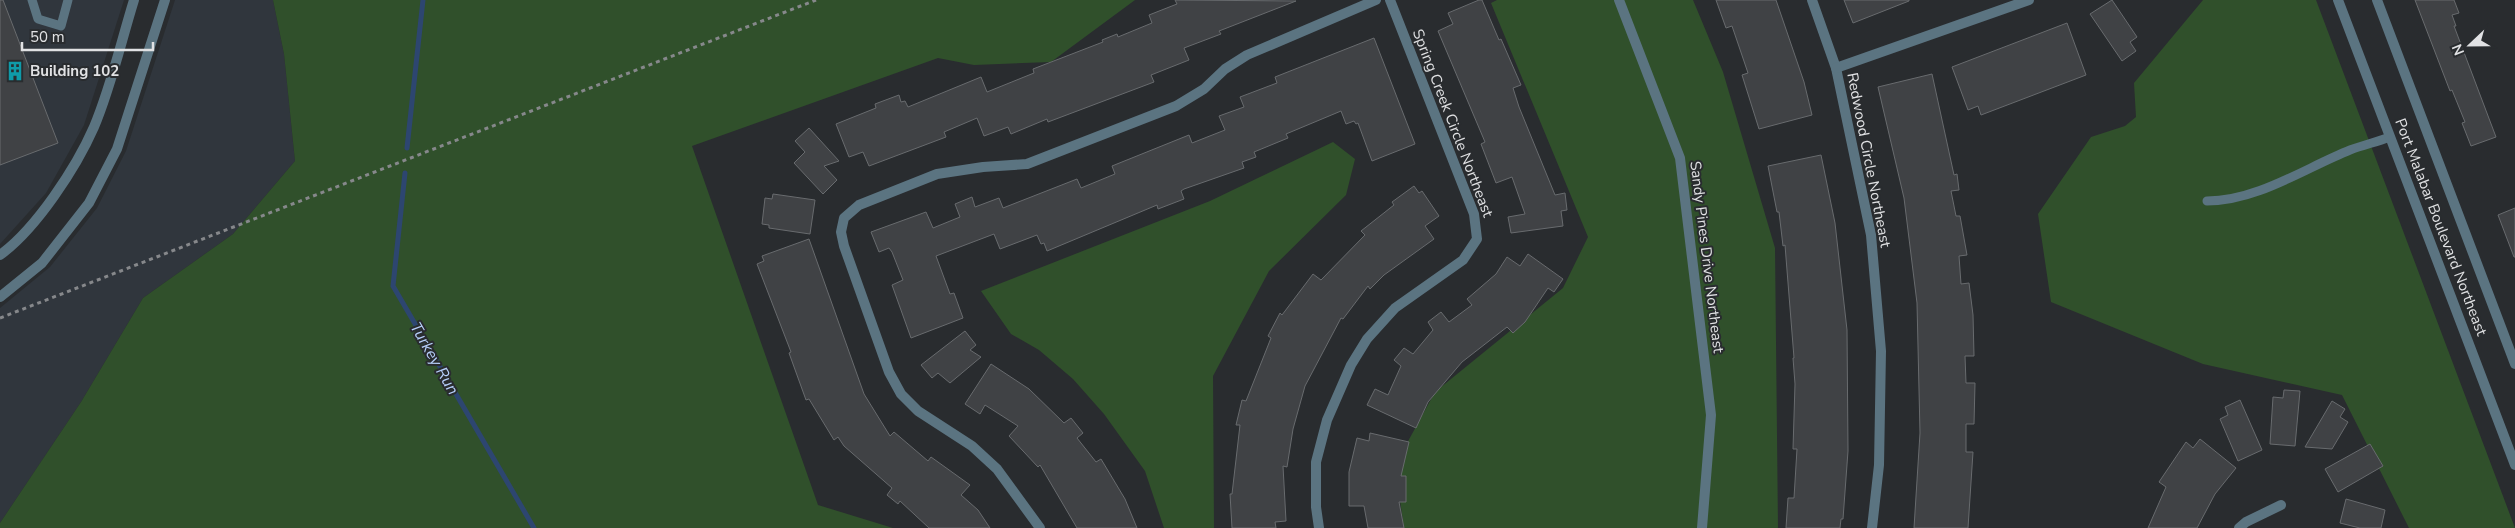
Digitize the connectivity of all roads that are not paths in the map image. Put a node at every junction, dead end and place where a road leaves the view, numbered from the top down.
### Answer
1 (32, 0) edge
2 (68, 0) edge
3 (134, 0) edge
4 (165, 0) edge
5 (1376, 0) edge
6 (1390, 0) edge
7 (1619, 0) edge
8 (1812, 0) edge
9 (2029, 0) edge
10 (2338, 0) edge
11 (2377, 0) edge
12 (1836, 68) junction
13 (2390, 137) junction
14 (2207, 201) dead end
15 (0, 255) edge
16 (0, 297) edge
17 (2515, 364) edge
18 (2515, 465) edge
19 (2281, 505) dead end
20 (1040, 528) edge
21 (1319, 528) edge
22 (1702, 528) edge
23 (1872, 528) edge
24 (2239, 528) edge

1 - 2 lane
3 - 15 street
4 - 16 street
5 - 20 street
6 - 21 street, Spring Creek Circle Northeast
7 - 22 street, Sandy Pines Drive Northeast
8 - 12 street, Redwood Circle Northeast
9 - 12 street, Redwood Circle Northeast
10 - 13 street, Port Malabar Boulevard Northeast
11 - 17 street, Port Malabar Boulevard Northeast
12 - 23 street, Redwood Circle Northeast
13 - 14 lane
13 - 18 street, Port Malabar Boulevard Northeast
19 - 24 street

